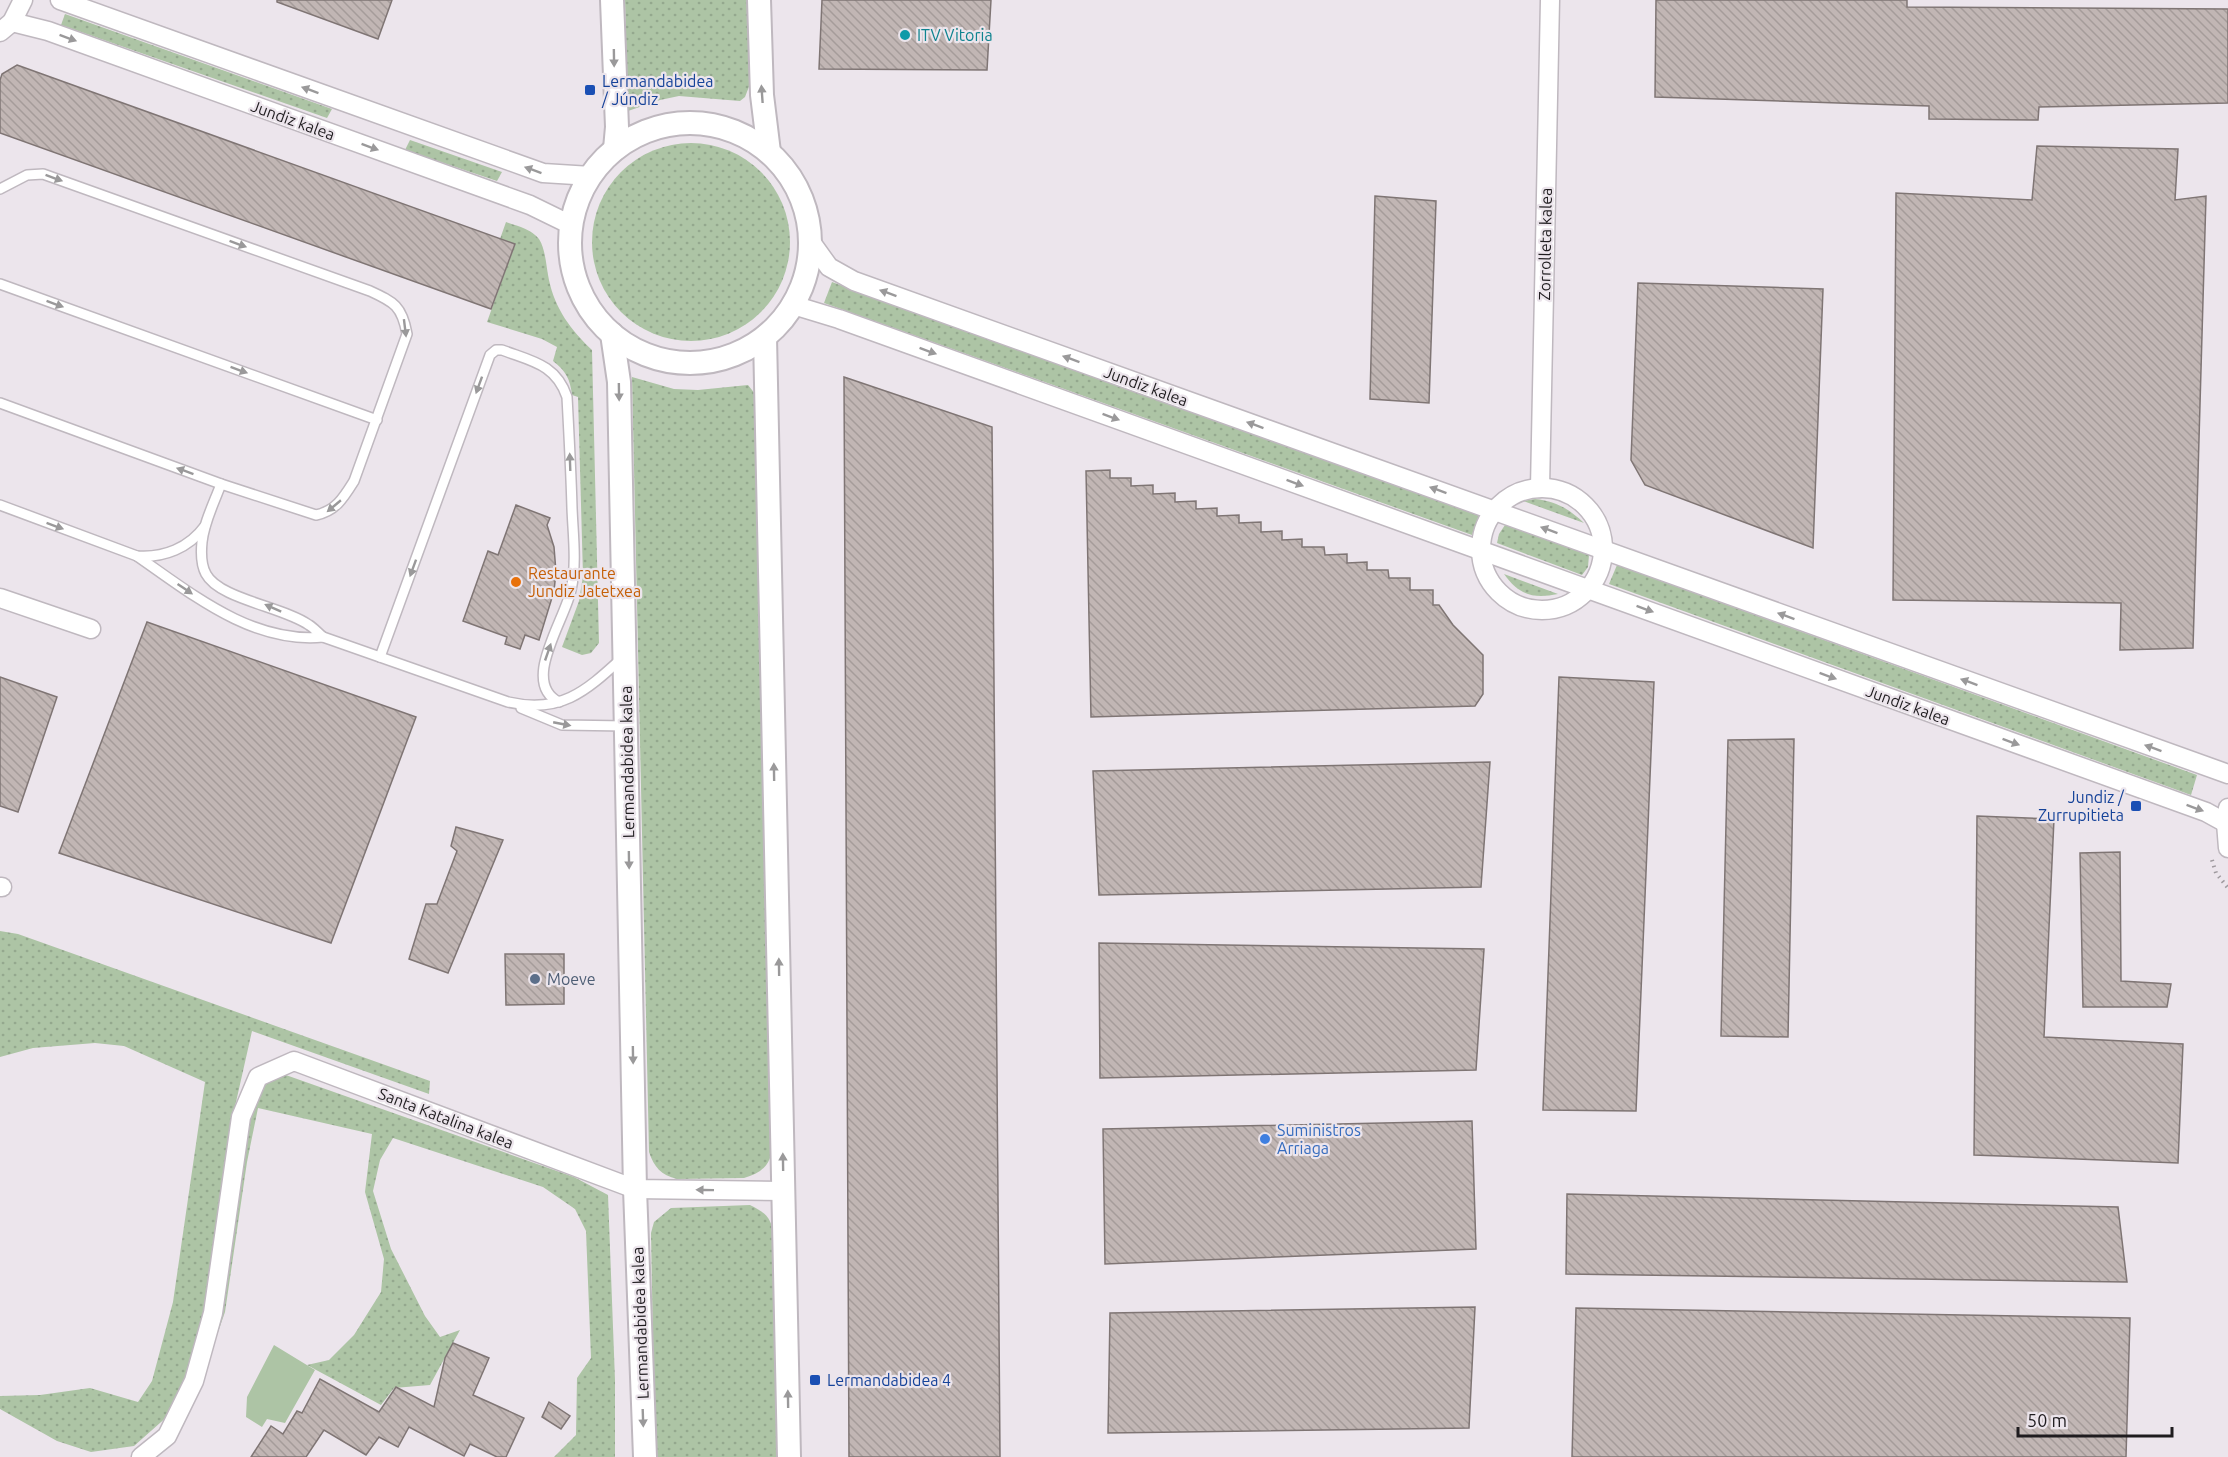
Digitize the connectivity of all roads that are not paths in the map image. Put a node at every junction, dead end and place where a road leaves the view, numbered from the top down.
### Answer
1 (23, 0) edge
2 (60, 0) edge
3 (612, 0) edge
4 (759, 0) edge
5 (1550, 0) edge
6 (6, 27) edge
7 (615, 149) junction
8 (769, 152) junction
9 (591, 176) junction
10 (0, 189) edge
11 (572, 225) junction
12 (811, 242) junction
13 (0, 284) edge
14 (793, 305) junction
15 (612, 334) junction
16 (765, 337) junction
17 (0, 403) edge
18 (377, 420) junction
19 (221, 484) junction
20 (1540, 488) junction
21 (0, 505) edge
22 (1493, 510) junction
23 (207, 524) junction
24 (1480, 550) junction
25 (1604, 550) junction
26 (137, 556) junction
27 (1590, 589) junction
28 (0, 598) edge
29 (91, 629) dead end
30 (323, 638) junction
31 (625, 655) junction
32 (380, 657) junction
33 (508, 702) junction
34 (559, 702) junction
35 (626, 726) junction
36 (2228, 774) edge
37 (2227, 816) edge
38 (2228, 848) edge
39 (635, 1189) junction
40 (784, 1191) junction
41 (141, 1457) edge
42 (645, 1457) edge
43 (789, 1457) edge

1 - 6 street
9 -> 2 street, Jundiz kalea
3 -> 7 street
8 -> 4 street
5 - 20 street, Zorrolleta kalea
6 -> 11 street, Jundiz kalea
7 - 8 street
7 - 9 street
8 - 12 street
9 - 11 street
10 -> 18 lane
11 - 15 street
12 - 14 street
22 -> 12 street, Jundiz kalea
13 -> 18 lane
14 - 16 street
14 -> 24 street, Jundiz kalea
15 - 16 street
15 -> 31 street, Lermandabidea kalea
40 -> 16 street
19 -> 17 lane
18 -> 19 lane
19 - 23 lane
20 - 22 street
20 - 25 street
21 -> 26 lane
22 - 24 street
25 -> 22 street, Jundiz kalea
23 - 26 lane
30 -> 23 lane
24 - 27 street, Jundiz kalea
24 - 27 street
25 - 27 street
36 -> 25 street, Jundiz kalea
26 -> 30 lane
27 -> 37 street, Jundiz kalea
28 - 29 street
30 - 32 lane
31 - 34 lane
31 - 35 street, Lermandabidea kalea
32 - 33 lane
34 -> 32 lane
33 - 34 lane
33 -> 35 lane
35 -> 39 street, Lermandabidea kalea
37 - 38 street
40 -> 39 street
39 - 41 street, Santa Katalina kalea
39 -> 42 street, Lermandabidea kalea
43 -> 40 street

